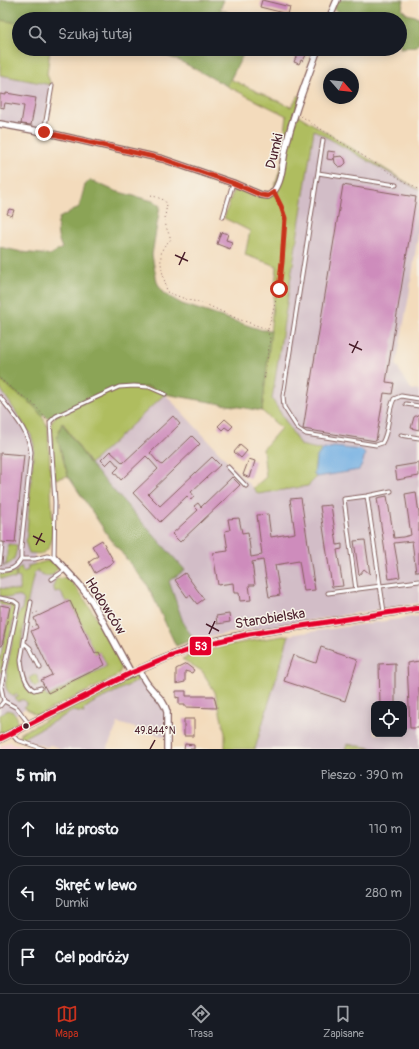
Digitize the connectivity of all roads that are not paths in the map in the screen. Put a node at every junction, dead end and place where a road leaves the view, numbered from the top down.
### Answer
1 (337, 0) edge
2 (332, 12) edge
3 (316, 56) edge
4 (52, 86) dead end
5 (0, 124) edge
6 (44, 132) junction
7 (323, 140) dead end
8 (318, 173) junction
9 (233, 183) junction
10 (396, 185) dead end
11 (223, 217) dead end
12 (165, 394) dead end
13 (0, 397) edge
14 (419, 399) edge
15 (406, 404) dead end
16 (419, 406) edge
17 (402, 435) dead end
18 (419, 438) edge
19 (228, 467) dead end
20 (246, 486) dead end
21 (391, 491) dead end
22 (366, 496) junction
23 (2, 544) dead end
24 (54, 557) junction
25 (21, 559) junction
26 (0, 564) edge
27 (67, 569) junction
28 (0, 570) edge
29 (52, 579) dead end
30 (419, 580) edge
31 (380, 586) junction
32 (356, 590) junction
33 (328, 594) dead end
34 (0, 598) edge
35 (31, 602) dead end
36 (419, 608) edge
37 (385, 613) junction
38 (24, 643) junction
39 (40, 668) dead end
40 (139, 669) junction
41 (131, 673) junction
42 (42, 688) dead end
43 (4, 701) junction
44 (0, 706) edge
45 (29, 724) junction
46 (11, 733) junction
47 (0, 739) edge
48 (44, 749) edge
49 (167, 749) edge

1 - 2 street
3 - 9 street, Dumki
4 - 6 lane
5 - 6 street
6 - 9 street
7 - 8 lane
8 - 10 lane
8 - 14 lane
9 - 11 lane
12 - 24 lane
13 - 25 lane
15 - 16 lane
17 - 18 lane
19 - 20 lane
21 - 22 lane
22 - 31 lane
22 - 32 lane
23 - 26 lane
24 - 25 lane
24 - 27 street, Hodowców
25 - 28 lane
27 - 29 lane
27 - 41 street, Hodowców
30 - 31 lane
31 - 32 lane
31 - 37 lane
32 - 33 lane
34 - 43 lane
35 - 38 lane
36 - 37 street, Starobielska
37 - 40 street, Starobielska
38 - 39 lane
38 - 42 lane
40 - 41 street, Starobielska
40 - 49 street
41 - 45 street, Starobielska
43 - 44 lane
43 - 45 lane
45 - 46 street, Starobielska
46 - 47 street, Starobielska
46 - 48 lane

